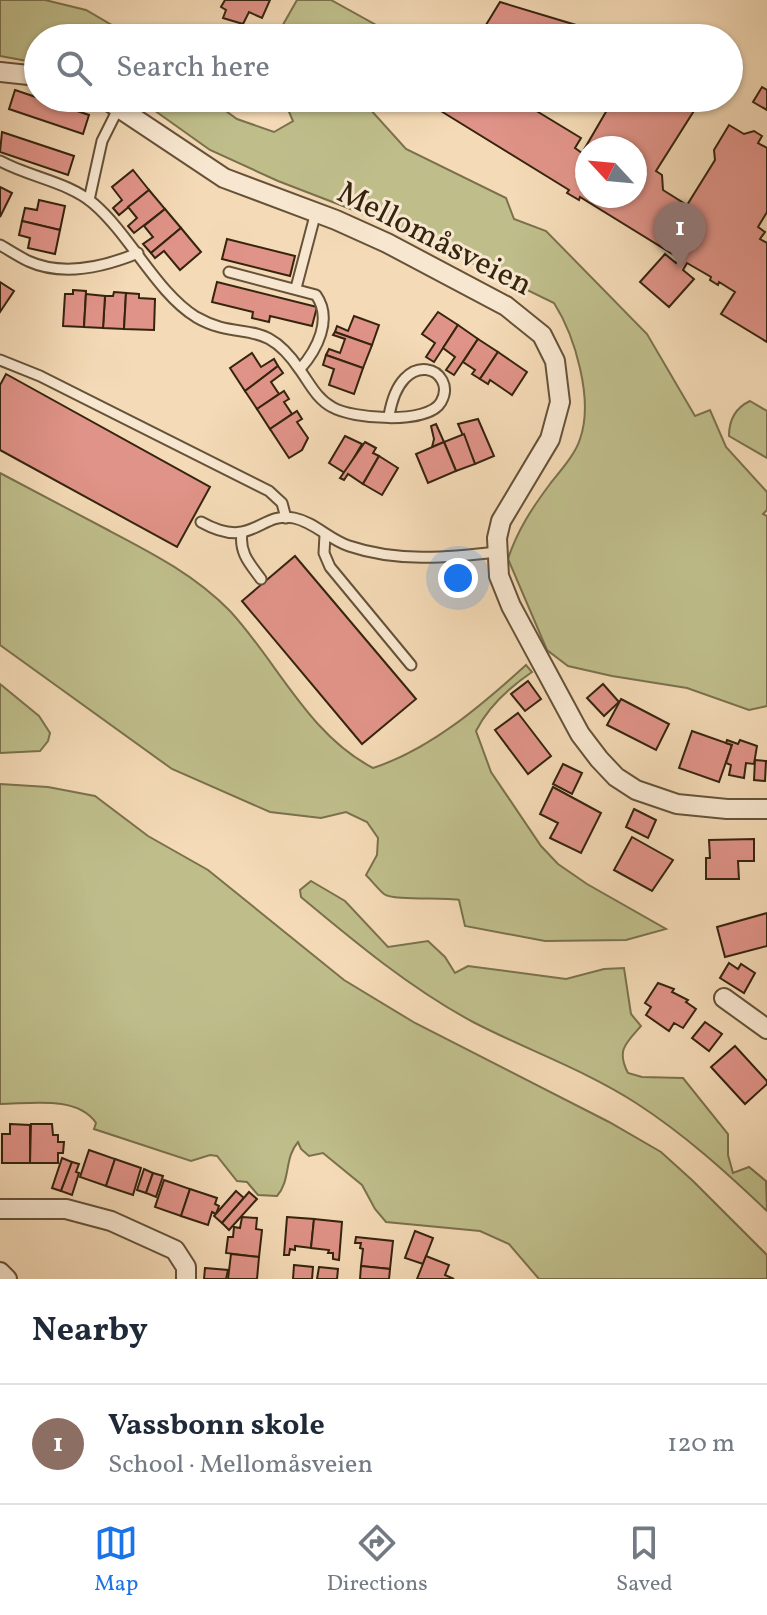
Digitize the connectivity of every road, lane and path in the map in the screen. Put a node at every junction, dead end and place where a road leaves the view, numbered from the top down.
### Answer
1 (0, 72) edge
2 (24, 75) edge
3 (109, 112) edge
4 (126, 112) edge
5 (0, 161) edge
6 (89, 200) junction
7 (316, 212) junction
8 (0, 245) edge
9 (138, 253) junction
10 (229, 272) dead end
11 (296, 288) junction
12 (0, 360) edge
13 (300, 369) junction
14 (389, 416) junction
15 (286, 518) junction
16 (201, 522) dead end
17 (242, 533) junction
18 (325, 535) junction
19 (496, 552) junction
20 (261, 579) dead end
21 (411, 665) dead end
22 (767, 809) edge
23 (724, 998) dead end
24 (767, 1029) edge
25 (0, 1209) edge
26 (0, 1272) edge
27 (7, 1279) edge
28 (186, 1279) edge

1 - 2 street
3 - 6 lane
4 - 7 street, Mellomåsveien
5 - 6 lane
6 - 9 lane
7 - 11 lane
7 - 19 street, Mellomåsveien
8 - 9 lane
9 - 13 lane
10 - 11 lane
11 - 13 lane
12 - 15 lane
13 - 14 lane
14 - 14 lane
15 - 17 lane
15 - 18 lane
16 - 17 lane
17 - 20 lane
18 - 19 lane
18 - 21 lane
19 - 22 street, Mellomåsveien
23 - 24 street
25 - 28 street
26 - 27 street

